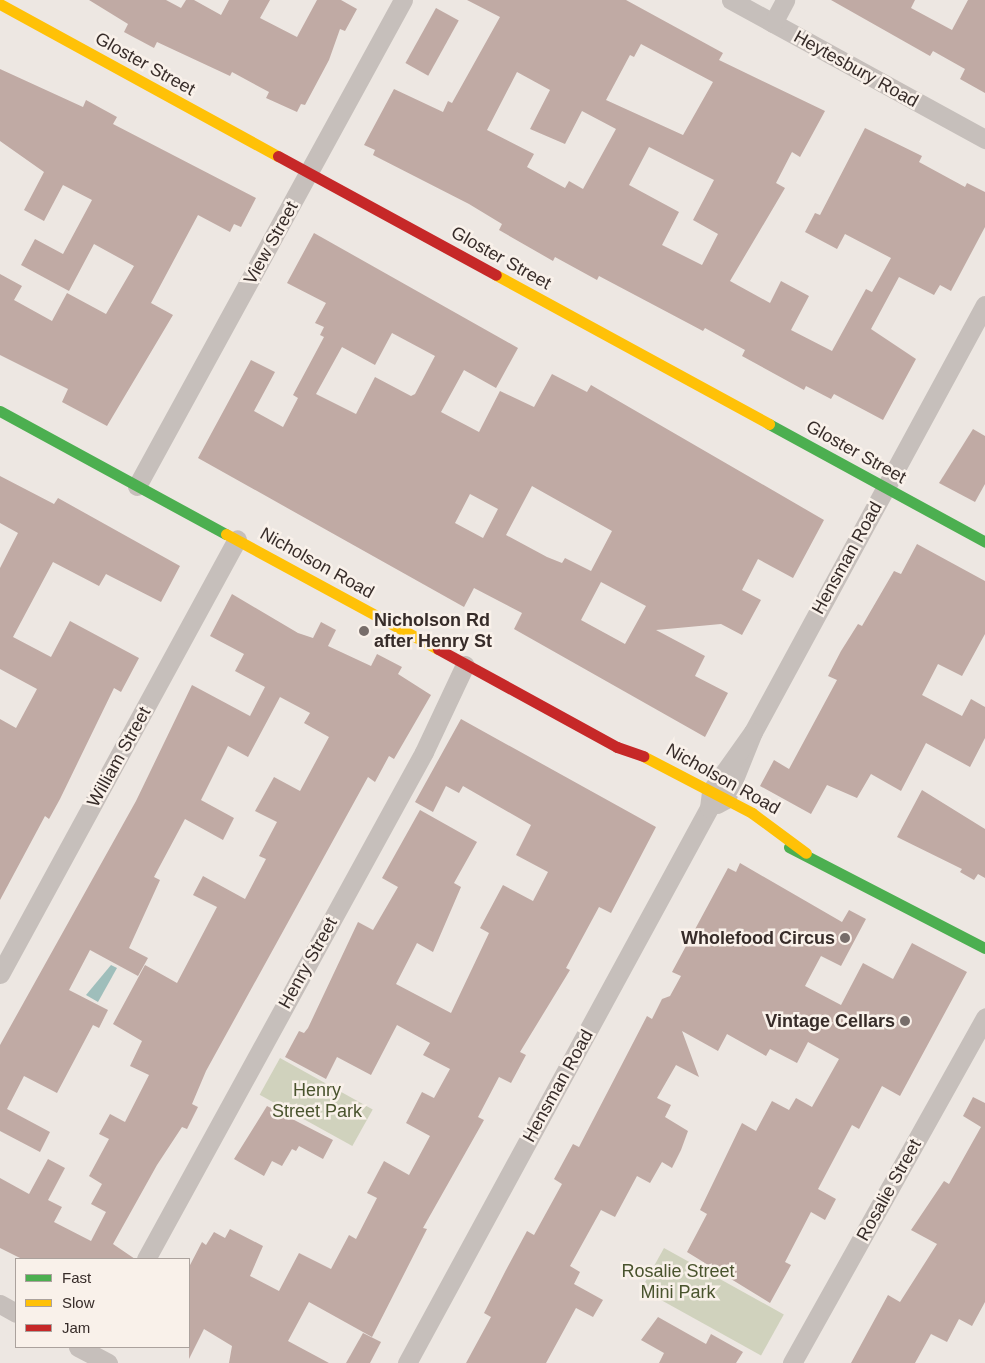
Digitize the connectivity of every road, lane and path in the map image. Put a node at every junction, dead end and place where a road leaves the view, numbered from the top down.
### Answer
1 (403, 0) edge
2 (731, 0) edge
3 (785, 0) edge
4 (0, 4) edge
5 (773, 23) junction
6 (984, 139) edge
7 (308, 174) junction
8 (985, 305) edge
9 (0, 410) edge
10 (138, 486) junction
11 (886, 488) junction
12 (237, 539) junction
13 (985, 542) edge
14 (465, 665) junction
15 (616, 747) junction
16 (659, 780) dead end
17 (714, 804) junction
18 (758, 835) dead end
19 (806, 853) junction
20 (985, 948) edge
21 (0, 974) edge
22 (985, 1017) edge
23 (147, 1258) edge
24 (0, 1304) edge
25 (15, 1312) edge
26 (407, 1363) edge
27 (792, 1363) edge

1 - 7 street, View Street
2 - 5 street, Heytesbury Road
3 - 5 street
4 - 7 main road, Gloster Street
5 - 6 street, Heytesbury Road
7 - 10 street, View Street
7 - 11 main road, Gloster Street
8 - 11 street, Hensman Road
9 - 10 main road, Nicholson Road
10 - 12 main road, Nicholson Road
11 - 13 main road, Gloster Street
11 - 17 street, Hensman Road
12 - 14 main road, Nicholson Road
12 - 21 street, William Street
14 - 15 main road, Nicholson Road
14 - 23 street, Henry Street
15 - 16 main road, Nicholson Road
15 - 17 main road, Nicholson Road
17 - 19 main road, Nicholson Road
17 - 26 street, Hensman Road
18 - 19 main road, Nicholson Road
19 - 20 main road, Nicholson Road
22 - 27 street, Rosalie Street
24 - 25 street

